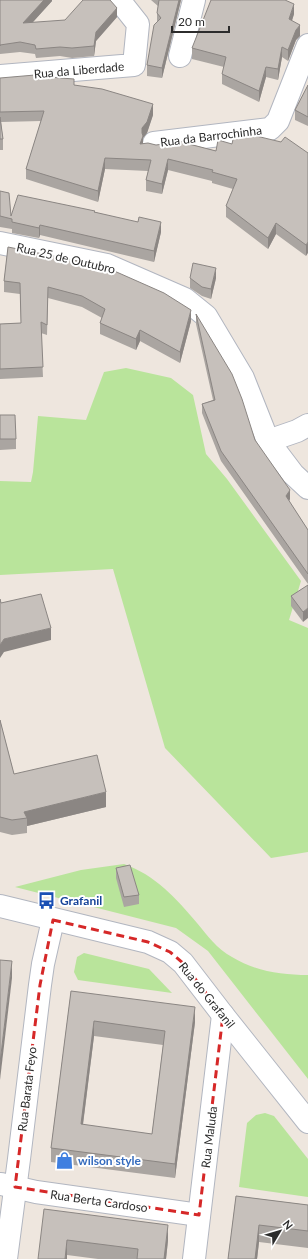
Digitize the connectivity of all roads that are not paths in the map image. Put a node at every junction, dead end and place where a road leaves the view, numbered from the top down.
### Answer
1 (119, 0) edge
2 (194, 0) edge
3 (308, 44) edge
4 (180, 56) dead end
5 (0, 76) edge
6 (154, 143) edge
7 (0, 243) edge
8 (308, 425) edge
9 (268, 441) junction
10 (308, 488) edge
11 (0, 906) edge
12 (53, 920) junction
13 (223, 1016) junction
14 (308, 1122) edge
15 (8, 1185) edge
16 (199, 1215) junction
17 (6, 1259) edge
18 (194, 1259) edge

1 - 5 street, Rua da Liberdade
2 - 4 street
3 - 6 street, Rua da Barrochinha
7 - 9 street, Rua 25 de Outubro
8 - 9 street
9 - 10 street, Rua 25 de Outubro
11 - 12 street, Rua do Grafanil
12 - 13 street, Rua do Grafanil
12 - 15 street, Rua Barata Feyo
13 - 14 street, Rua do Grafanil
13 - 16 street, Rua Maluda
15 - 16 street, Rua Berta Cardoso
15 - 17 street, Rua Barata Feyo
16 - 18 street, Rua Maluda

